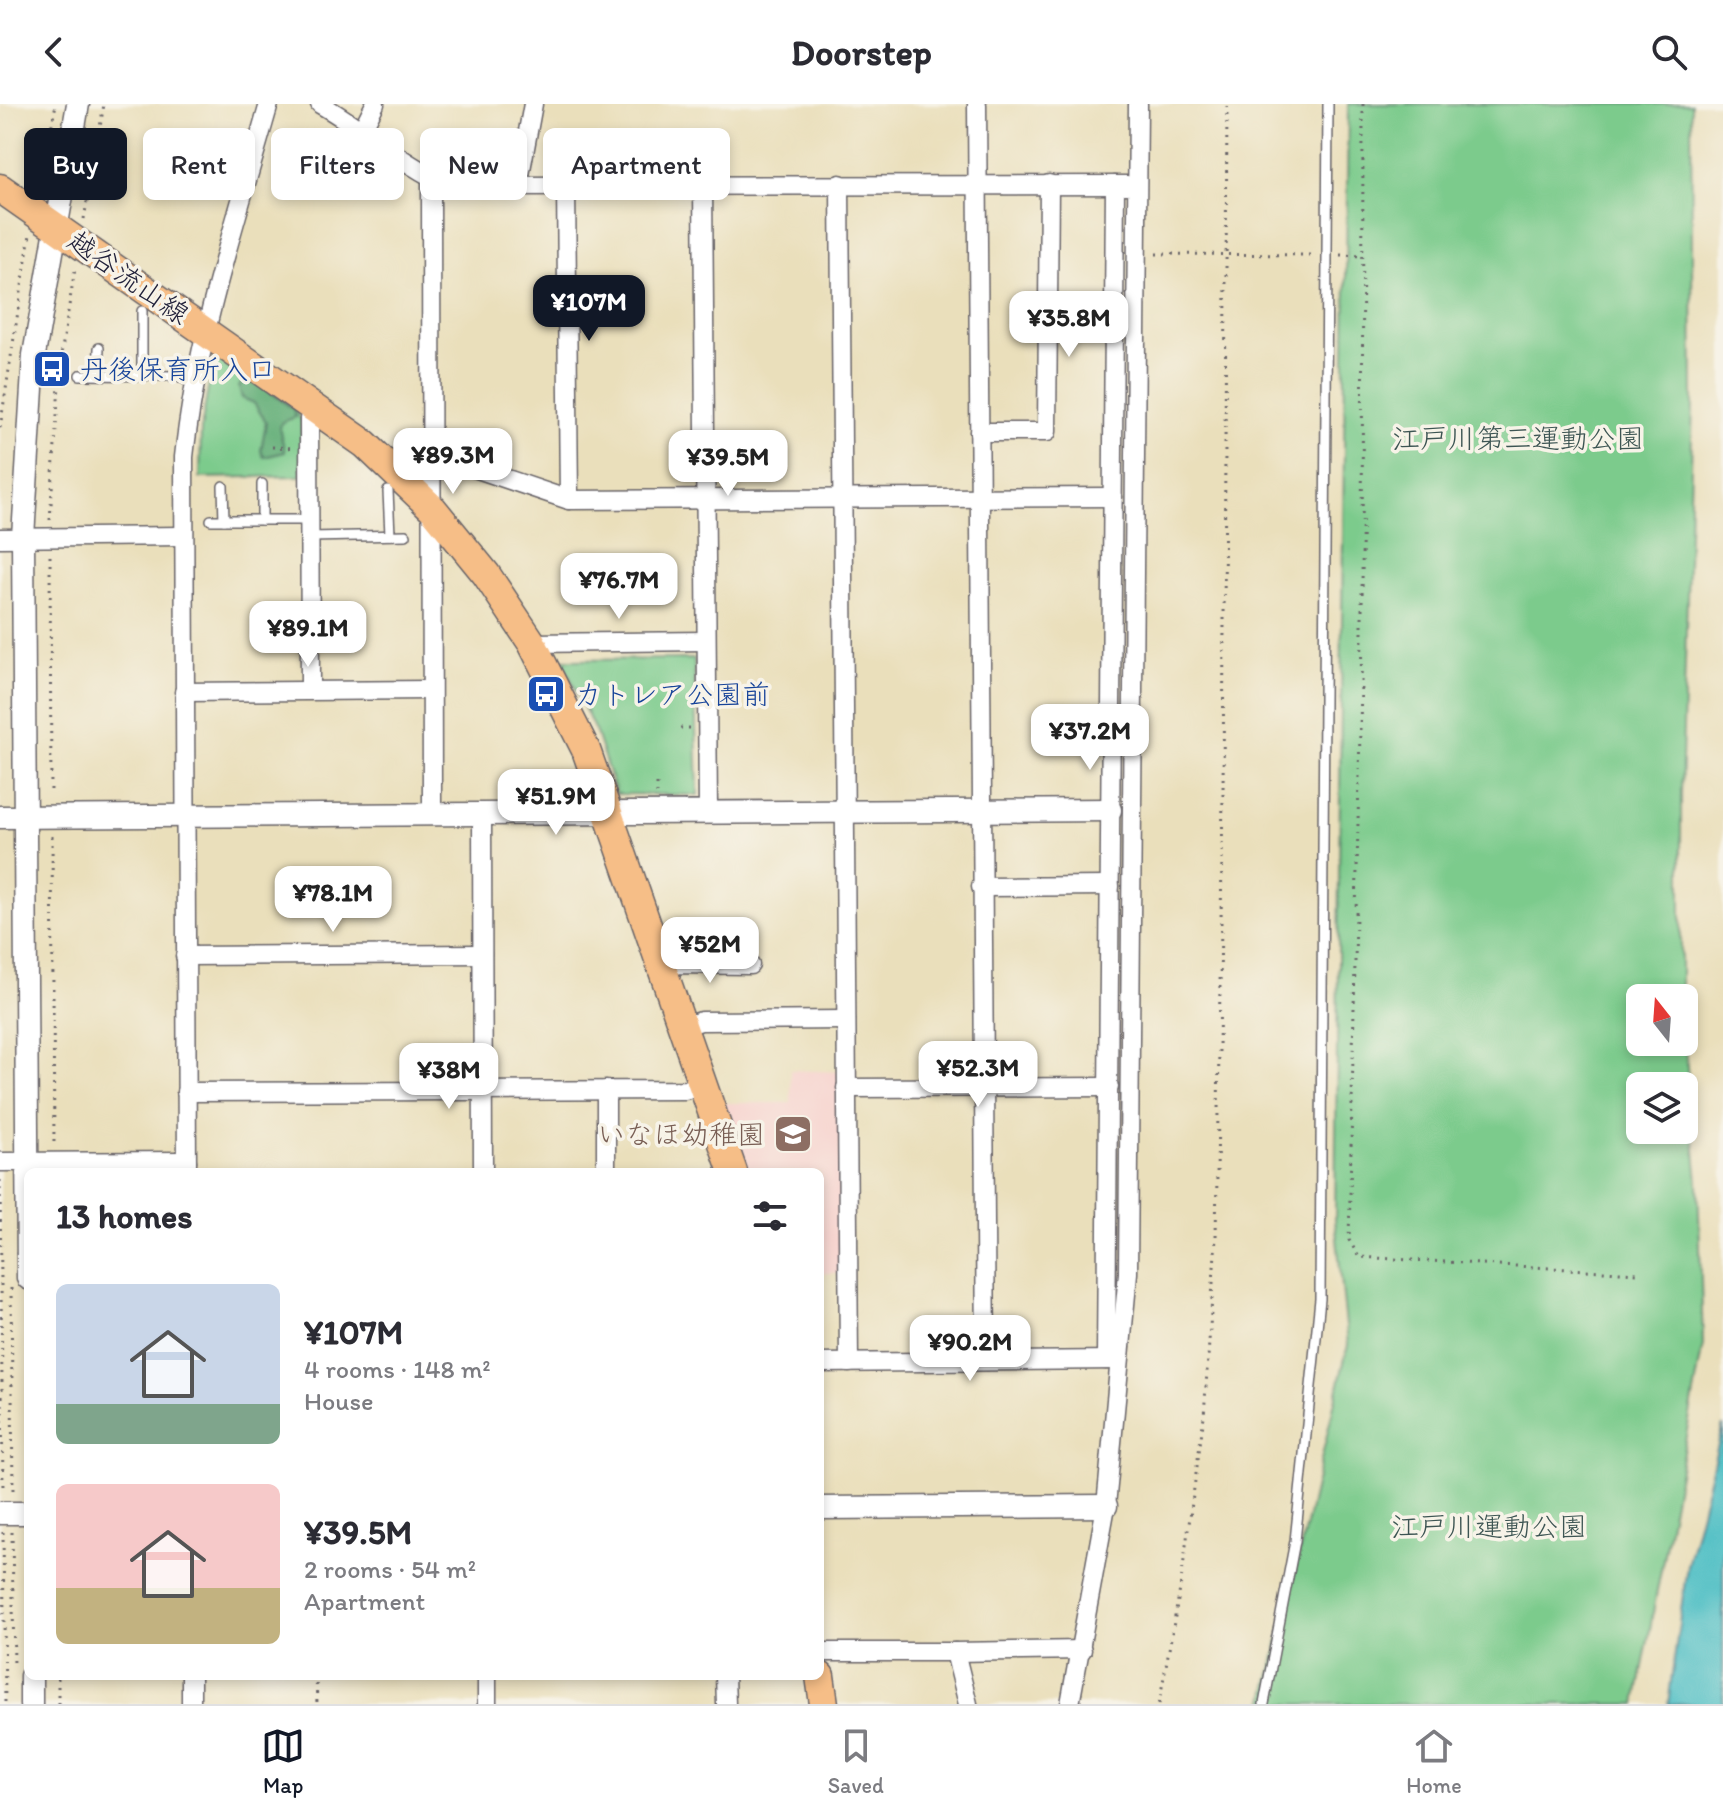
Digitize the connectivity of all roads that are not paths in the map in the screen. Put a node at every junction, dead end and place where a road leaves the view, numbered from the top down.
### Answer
1 (78, 104) edge
2 (269, 104) edge
3 (320, 104) edge
4 (375, 104) edge
5 (533, 104) edge
6 (977, 104) edge
7 (1138, 104) edge
8 (1328, 104) edge
9 (363, 128) joint
10 (527, 137) edge
11 (730, 184) edge
12 (840, 184) junction
13 (977, 184) junction
14 (1049, 184) junction
15 (1115, 185) junction
16 (1138, 185) junction
17 (0, 188) edge
18 (431, 200) edge
19 (566, 200) edge
20 (703, 200) edge
21 (57, 226) junction
22 (142, 311) dead end
23 (204, 330) junction
24 (99, 348) dead end
25 (80, 375) dead end
26 (98, 375) junction
27 (142, 376) junction
28 (193, 384) junction
29 (315, 408) junction
30 (979, 432) junction
31 (430, 453) junction
32 (262, 484) dead end
33 (223, 486) dead end
34 (388, 491) dead end
35 (1113, 497) junction
36 (980, 498) junction
37 (842, 499) junction
38 (569, 500) junction
39 (707, 500) junction
40 (433, 509) junction
41 (211, 520) dead end
42 (224, 520) junction
43 (262, 520) junction
44 (310, 529) junction
45 (390, 535) junction
46 (406, 535) dead end
47 (183, 536) junction
48 (23, 537) junction
49 (0, 538) edge
50 (706, 641) junction
51 (532, 643) junction
52 (310, 690) junction
53 (431, 690) junction
54 (184, 692) junction
55 (982, 810) junction
56 (1110, 810) junction
57 (844, 811) junction
58 (708, 812) junction
59 (608, 813) junction
60 (432, 814) junction
61 (482, 814) junction
62 (25, 816) junction
63 (184, 816) junction
64 (0, 817) edge
65 (1110, 886) junction
66 (981, 887) junction
67 (482, 954) junction
68 (185, 956) junction
69 (750, 965) dead end
70 (664, 968) junction
71 (846, 1020) junction
72 (685, 1026) junction
73 (704, 1084) junction
74 (1109, 1087) junction
75 (846, 1088) junction
76 (984, 1088) junction
77 (484, 1090) junction
78 (606, 1090) junction
79 (186, 1092) junction
80 (0, 1162) edge
81 (27, 1162) junction
82 (187, 1167) edge
83 (27, 1168) edge
84 (483, 1168) edge
85 (606, 1168) edge
86 (732, 1168) edge
87 (1114, 1360) junction
88 (986, 1361) junction
89 (824, 1363) edge
90 (849, 1363) junction
91 (1106, 1506) junction
92 (824, 1508) edge
93 (2, 1513) edge
94 (24, 1513) edge
95 (1082, 1650) junction
96 (824, 1652) edge
97 (955, 1652) junction
98 (31, 1680) edge
99 (191, 1680) edge
100 (487, 1680) edge
101 (725, 1680) edge
102 (821, 1680) edge
103 (31, 1704) edge
104 (191, 1704) edge
105 (487, 1704) edge
106 (726, 1704) edge
107 (824, 1704) edge
108 (968, 1704) edge
109 (1070, 1704) edge
110 (1264, 1704) edge

1 - 21 street
2 - 23 street
3 - 9 street
4 - 9 street
5 - 10 street
6 - 13 street
7 - 16 street
8 - 110 lane
11 - 12 street
12 - 13 street
12 - 37 street
13 - 14 street
13 - 30 street
14 - 15 street
14 - 30 street
15 - 16 street
15 - 35 street
16 - 87 street
17 - 21 main road, 越谷流山線
18 - 31 street
19 - 38 street
20 - 39 street
21 - 23 main road, 越谷流山線
21 - 48 street
22 - 27 lane
23 - 28 street
23 - 29 main road, 越谷流山線
24 - 26 lane
25 - 26 lane
26 - 27 lane
27 - 28 lane
28 - 47 street
29 - 40 main road, 越谷流山線
29 - 44 street
30 - 36 street
31 - 38 street
31 - 40 street
32 - 43 lane
33 - 42 lane
34 - 45 lane
35 - 36 street
35 - 56 street
36 - 37 street
36 - 55 street
37 - 39 street
37 - 57 street
38 - 39 street
39 - 50 street
40 - 51 main road, 越谷流山線
40 - 53 street
41 - 42 lane
42 - 43 lane
43 - 44 lane
44 - 45 lane
44 - 52 street
45 - 46 lane
47 - 48 street
47 - 54 street
48 - 49 street
48 - 62 street
50 - 51 street
50 - 58 street
51 - 59 main road, 越谷流山線
52 - 53 street
52 - 54 street
53 - 60 street
54 - 63 street
55 - 56 street
55 - 57 street
55 - 66 street
56 - 65 street
57 - 58 street
57 - 71 street
58 - 59 street
59 - 61 street
59 - 70 main road, 越谷流山線
60 - 61 street
60 - 63 street
61 - 67 street
62 - 63 street
62 - 64 street
62 - 81 street
63 - 68 street
65 - 66 street
65 - 74 street
66 - 76 street
67 - 68 street
67 - 77 street
68 - 79 street
69 - 70 street
70 - 72 main road, 越谷流山線
71 - 72 street
71 - 75 street
72 - 73 main road, 越谷流山線
73 - 78 street
73 - 86 main road, 越谷流山線
74 - 76 street
74 - 87 street
75 - 76 street
75 - 90 street
76 - 88 street
77 - 78 street
77 - 79 street
77 - 84 street
78 - 85 street
79 - 82 street
80 - 81 street
81 - 82 street
81 - 83 street
87 - 88 street
87 - 91 street
88 - 90 street
89 - 90 street
91 - 92 street
91 - 95 street
93 - 94 street
95 - 97 street
95 - 109 street
96 - 97 street
97 - 108 street
98 - 103 street
99 - 104 street
100 - 105 street
101 - 106 street
102 - 107 main road

